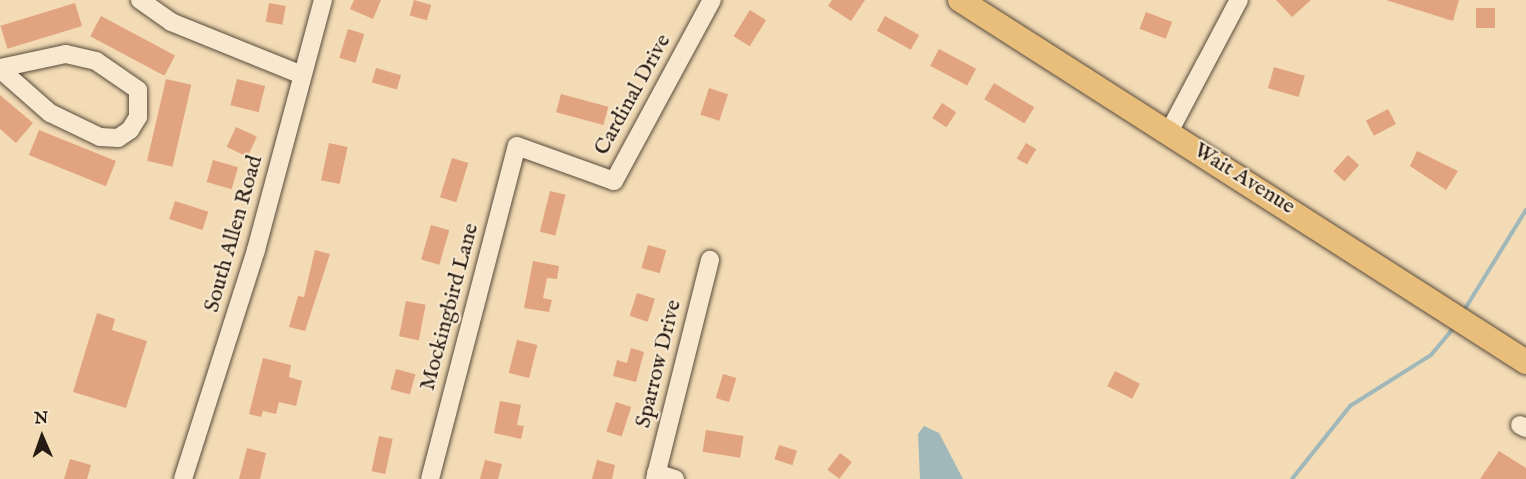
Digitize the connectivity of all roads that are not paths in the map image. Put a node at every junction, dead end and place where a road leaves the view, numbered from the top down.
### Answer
1 (140, 0) edge
2 (323, 0) edge
3 (712, 0) edge
4 (960, 0) edge
5 (1239, 0) edge
6 (0, 69) edge
7 (302, 75) junction
8 (1169, 132) junction
9 (517, 146) joint
10 (711, 260) dead end
11 (1526, 362) edge
12 (655, 476) edge
13 (183, 479) edge
14 (430, 479) edge
15 (675, 479) edge

1 - 7 street
2 - 7 street, South Allen Road
3 - 9 street, Cardinal Drive
4 - 8 main road, Wait Avenue
5 - 8 street
6 - 6 street
7 - 13 street, South Allen Road
8 - 11 main road, Wait Avenue
9 - 14 street, Mockingbird Lane
10 - 12 street, Sparrow Drive
12 - 15 street

